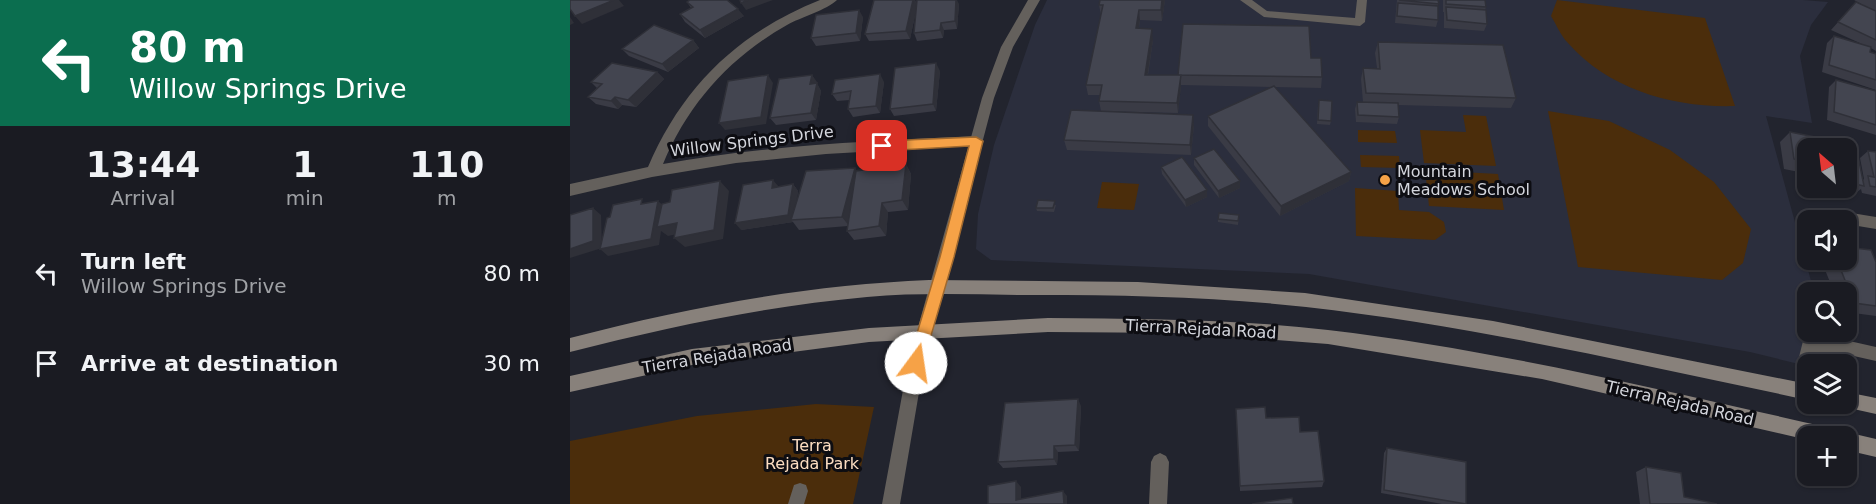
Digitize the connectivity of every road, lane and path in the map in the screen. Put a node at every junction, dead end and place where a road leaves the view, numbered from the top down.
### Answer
1 (831, 0) edge
2 (1034, 0) edge
3 (1245, 0) edge
4 (1362, 0) edge
5 (976, 141) junction
6 (653, 172) junction
7 (570, 190) edge
8 (1857, 220) edge
9 (1876, 223) edge
10 (939, 286) junction
11 (923, 333) junction
12 (570, 345) edge
13 (1806, 354) edge
14 (1876, 354) edge
15 (570, 384) edge
16 (1797, 390) edge
17 (1857, 402) edge
18 (1876, 406) edge
19 (1797, 429) edge
20 (1857, 444) edge
21 (1876, 448) edge
22 (1160, 462) dead end
23 (891, 504) edge
24 (1158, 504) edge

1 - 6 street
2 - 5 street
3 - 4 lane
5 - 6 street, Willow Springs Drive
5 - 10 street
6 - 7 street, Willow Springs Drive
8 - 9 street
10 - 11 street
10 - 12 main road
10 - 16 main road
11 - 15 main road, Tierra Rejada Road
11 - 19 main road, Tierra Rejada Road
11 - 23 street
13 - 14 lane
17 - 18 main road
20 - 21 main road
22 - 24 street

